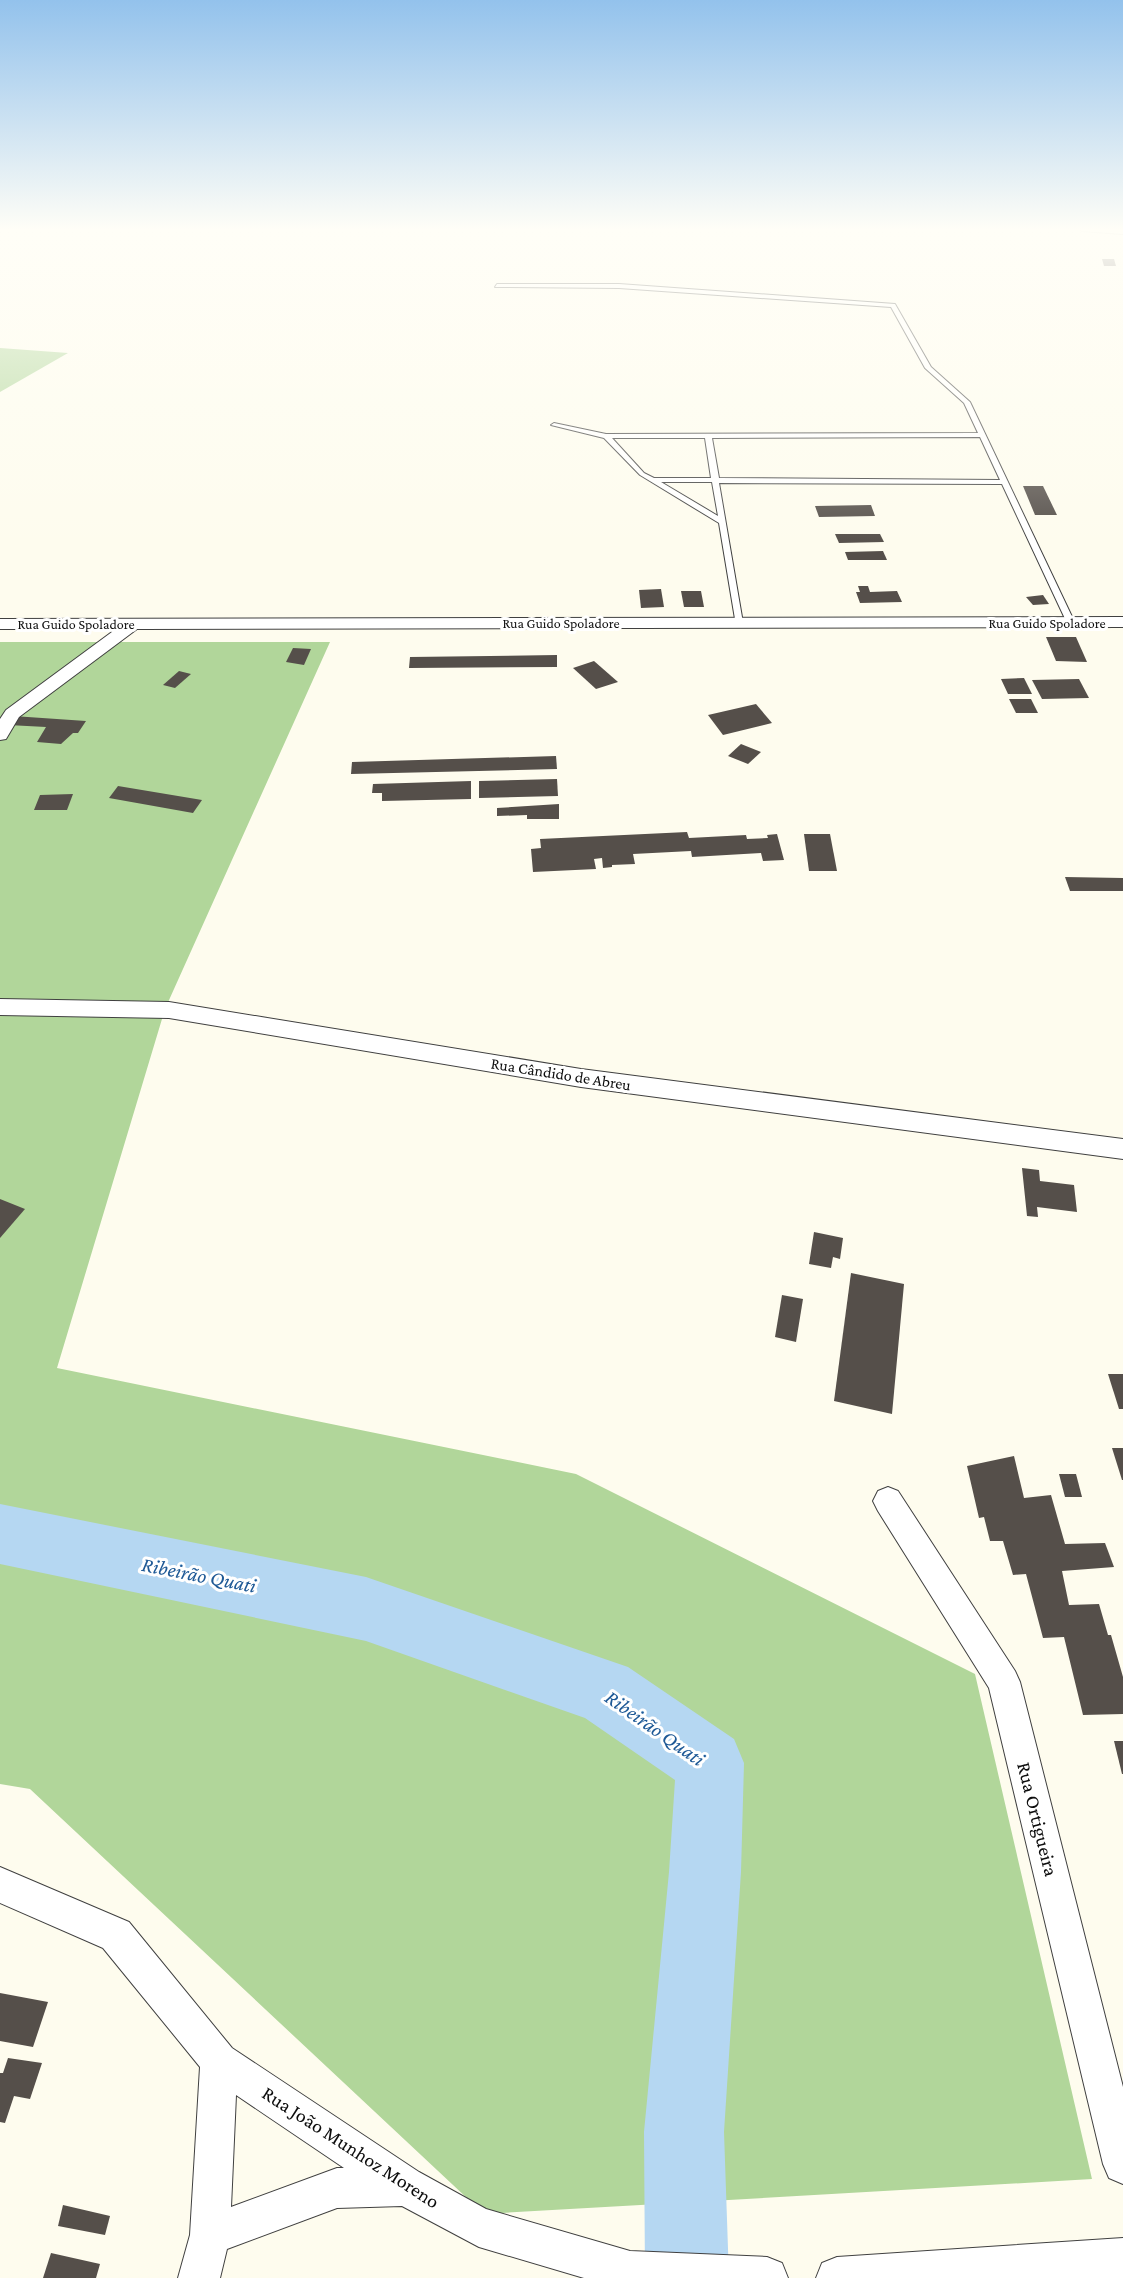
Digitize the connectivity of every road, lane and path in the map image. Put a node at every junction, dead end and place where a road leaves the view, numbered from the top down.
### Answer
1 (910, 334) edge
2 (554, 425) dead end
3 (982, 435) junction
4 (606, 436) junction
5 (708, 436) junction
6 (653, 480) junction
7 (717, 481) junction
8 (1003, 482) junction
9 (723, 522) junction
10 (1071, 622) junction
11 (1123, 622) edge
12 (739, 623) junction
13 (0, 624) edge
14 (133, 624) junction
15 (0, 735) edge
16 (0, 1007) edge
17 (1123, 1149) edge
18 (888, 1501) dead end
19 (0, 1885) edge
20 (219, 2061) junction
21 (1123, 2164) edge
22 (405, 2186) junction
23 (210, 2235) junction
24 (1123, 2258) edge
25 (199, 2278) edge
26 (767, 2278) edge
27 (837, 2278) edge

1 - 3 lane
2 - 4 lane
3 - 5 lane
3 - 8 lane
4 - 5 lane
4 - 6 lane
5 - 7 lane
6 - 7 lane
6 - 9 lane
7 - 8 lane
7 - 9 lane
8 - 10 lane
9 - 12 lane
10 - 11 street, Rua Guido Spoladore
10 - 12 street, Rua Guido Spoladore
12 - 14 street, Rua Guido Spoladore
13 - 14 street, Rua Guido Spoladore
14 - 15 street
16 - 17 street, Rua Cândido de Abreu
18 - 21 street, Rua Ortigueira
19 - 20 street, Rua João Munhoz Moreno
20 - 22 street, Rua João Munhoz Moreno
20 - 23 street
22 - 23 street
22 - 26 street, Rua João Munhoz Moreno
23 - 25 street
24 - 27 street

